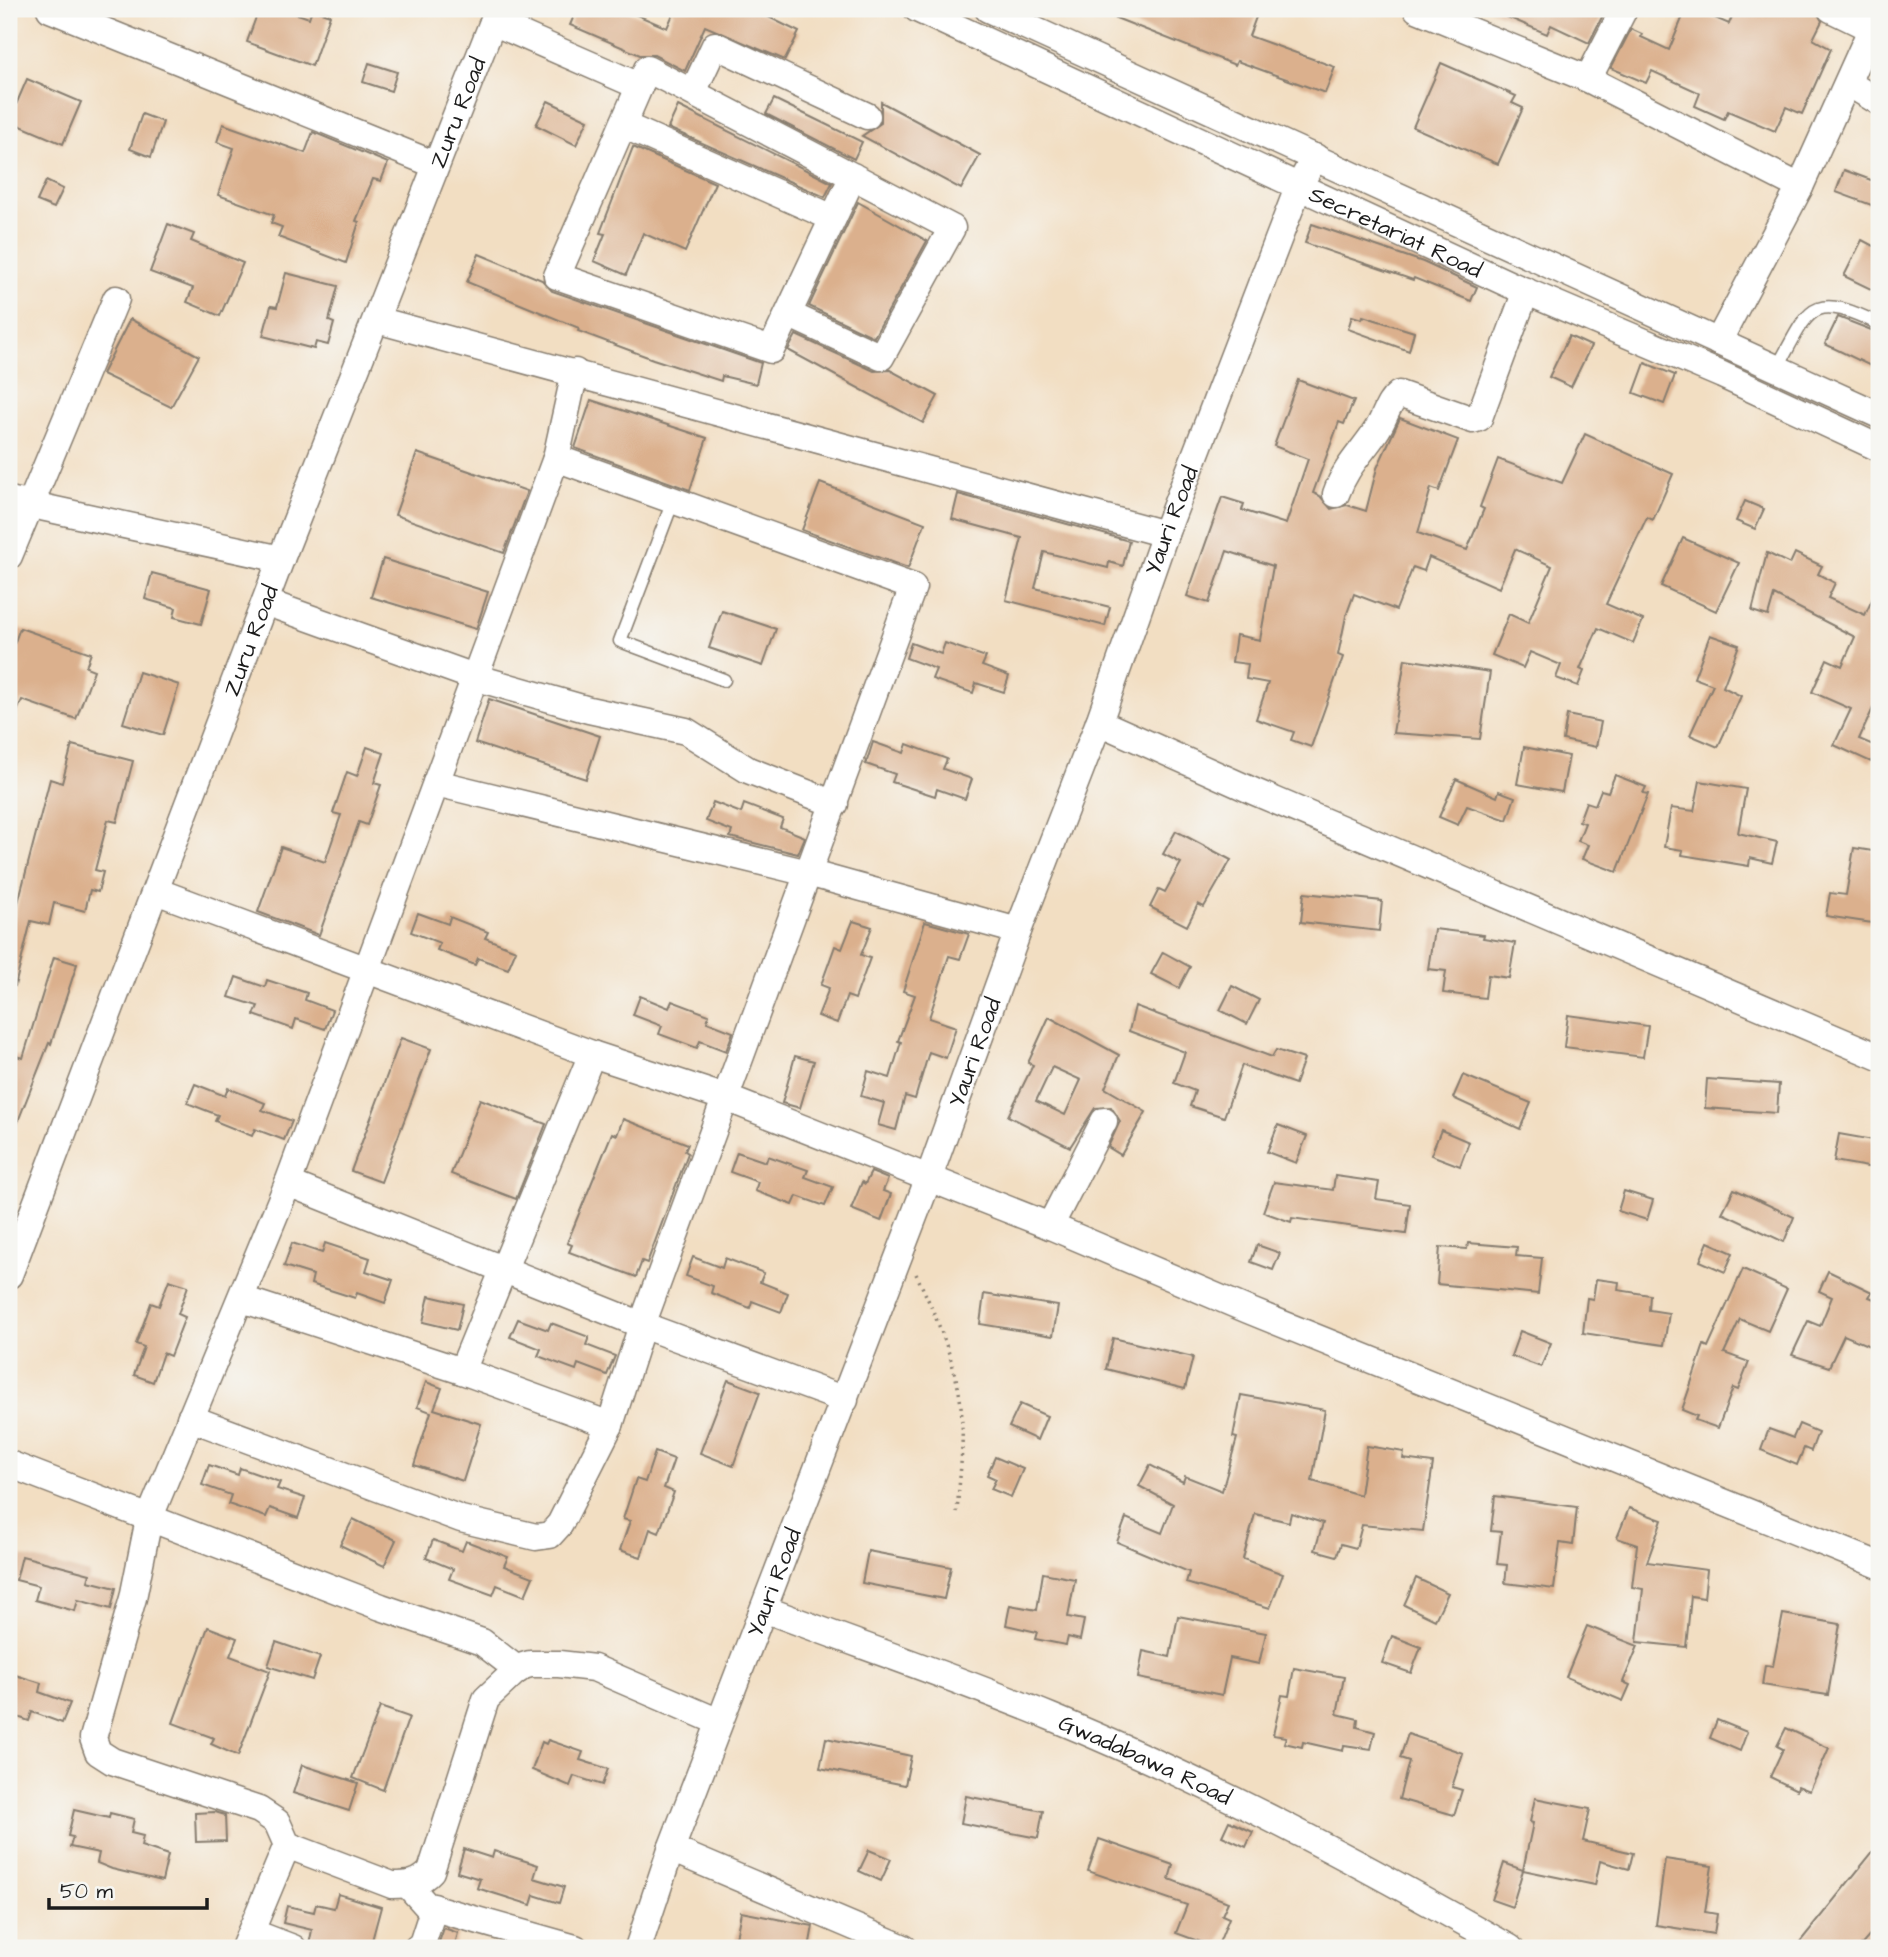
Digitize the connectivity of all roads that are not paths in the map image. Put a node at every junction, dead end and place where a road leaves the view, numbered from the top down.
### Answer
1 (50, 9) edge
2 (917, 9) edge
3 (988, 9) edge
4 (1417, 9) edge
5 (1624, 9) edge
6 (1831, 9) edge
7 (496, 16) edge
8 (1876, 21) edge
9 (1588, 79) junction
10 (1848, 83) junction
11 (639, 86) junction
12 (693, 92) junction
13 (1879, 102) edge
14 (867, 116) dead end
15 (623, 125) junction
16 (1315, 157) junction
17 (436, 165) junction
18 (853, 176) junction
19 (1800, 187) junction
20 (1298, 188) junction
21 (833, 218) junction
22 (1526, 291) junction
23 (116, 299) dead end
24 (788, 314) junction
25 (377, 320) junction
26 (1879, 324) edge
27 (1718, 342) junction
28 (1777, 368) junction
29 (575, 372) junction
30 (1879, 415) edge
31 (1879, 448) edge
32 (556, 458) junction
33 (1336, 494) dead end
34 (673, 500) junction
35 (19, 503) edge
36 (1165, 534) junction
37 (9, 556) edge
38 (281, 559) junction
39 (265, 602) junction
40 (474, 677) junction
41 (724, 680) dead end
42 (1099, 722) junction
43 (436, 783) junction
44 (835, 804) junction
45 (808, 873) junction
46 (156, 891) junction
47 (1018, 931) junction
48 (369, 970) junction
49 (592, 1054) junction
50 (1879, 1057) edge
51 (726, 1098) junction
52 (1104, 1121) dead end
53 (928, 1180) junction
54 (288, 1183) junction
55 (18, 1222) edge
56 (1050, 1226) junction
57 (503, 1270) junction
58 (9, 1275) edge
59 (242, 1299) junction
60 (642, 1325) junction
61 (462, 1371) junction
62 (845, 1399) junction
63 (190, 1418) junction
64 (610, 1425) junction
65 (9, 1464) edge
66 (149, 1519) junction
67 (1879, 1565) edge
68 (764, 1609) junction
69 (517, 1670) junction
70 (719, 1723) junction
71 (288, 1845) junction
72 (671, 1849) junction
73 (408, 1885) junction
74 (434, 1907) junction
75 (247, 1940) edge
76 (293, 1948) edge
77 (417, 1948) edge
78 (575, 1948) edge
79 (638, 1948) edge
80 (904, 1948) edge
81 (1510, 1948) edge

1 - 17 street
2 - 20 street, Secretariat Road
3 - 16 street, Secretariat Road
4 - 9 street
5 - 9 street
6 - 8 street
7 - 11 street
7 - 17 street, Zuru Road
8 - 10 street
9 - 19 street
10 - 13 street
10 - 19 street
11 - 12 street
11 - 15 street
12 - 14 street
12 - 18 street
15 - 21 street
15 - 24 street
16 - 20 street, Yauri Road
16 - 27 street, Secretariat Road
17 - 25 street, Zuru Road
18 - 21 street
18 - 24 street
19 - 27 street
20 - 22 street, Secretariat Road
20 - 36 street, Yauri Road
21 - 24 street
22 - 31 street, Secretariat Road
22 - 33 street
23 - 35 street
25 - 29 street
25 - 38 street, Zuru Road
26 - 28 lane
27 - 28 street, Secretariat Road
28 - 30 street, Secretariat Road
29 - 32 street
29 - 36 street
32 - 34 street
32 - 40 street
34 - 41 lane
34 - 44 street
35 - 37 street
35 - 38 street
36 - 42 street, Yauri Road
38 - 39 street, Zuru Road
39 - 40 street
39 - 46 street, Zuru Road
40 - 43 street
40 - 44 street
42 - 47 street, Yauri Road
42 - 50 street
43 - 45 street
43 - 48 street
44 - 45 street
45 - 47 street
45 - 51 street
46 - 48 street
46 - 55 street, Zuru Road
47 - 53 street, Yauri Road
48 - 49 street
48 - 54 street
49 - 51 street
49 - 57 street
51 - 53 street
51 - 60 street
52 - 56 street
53 - 56 street
53 - 62 street, Yauri Road
54 - 57 street
54 - 59 street
55 - 58 street, Zuru Road
56 - 67 street
57 - 60 street
57 - 61 street
59 - 61 street
59 - 63 street
60 - 62 street
60 - 64 street
61 - 64 street
62 - 68 street, Yauri Road
63 - 64 street
63 - 66 street
65 - 66 street
66 - 69 street
66 - 71 street
68 - 70 street, Yauri Road
68 - 81 street, Gwadabawa Road
69 - 70 street
69 - 73 street
70 - 72 street, Yauri Road
71 - 73 street
71 - 75 street
72 - 79 street, Yauri Road
72 - 80 street
73 - 74 street
74 - 77 street
74 - 78 street
75 - 76 street

